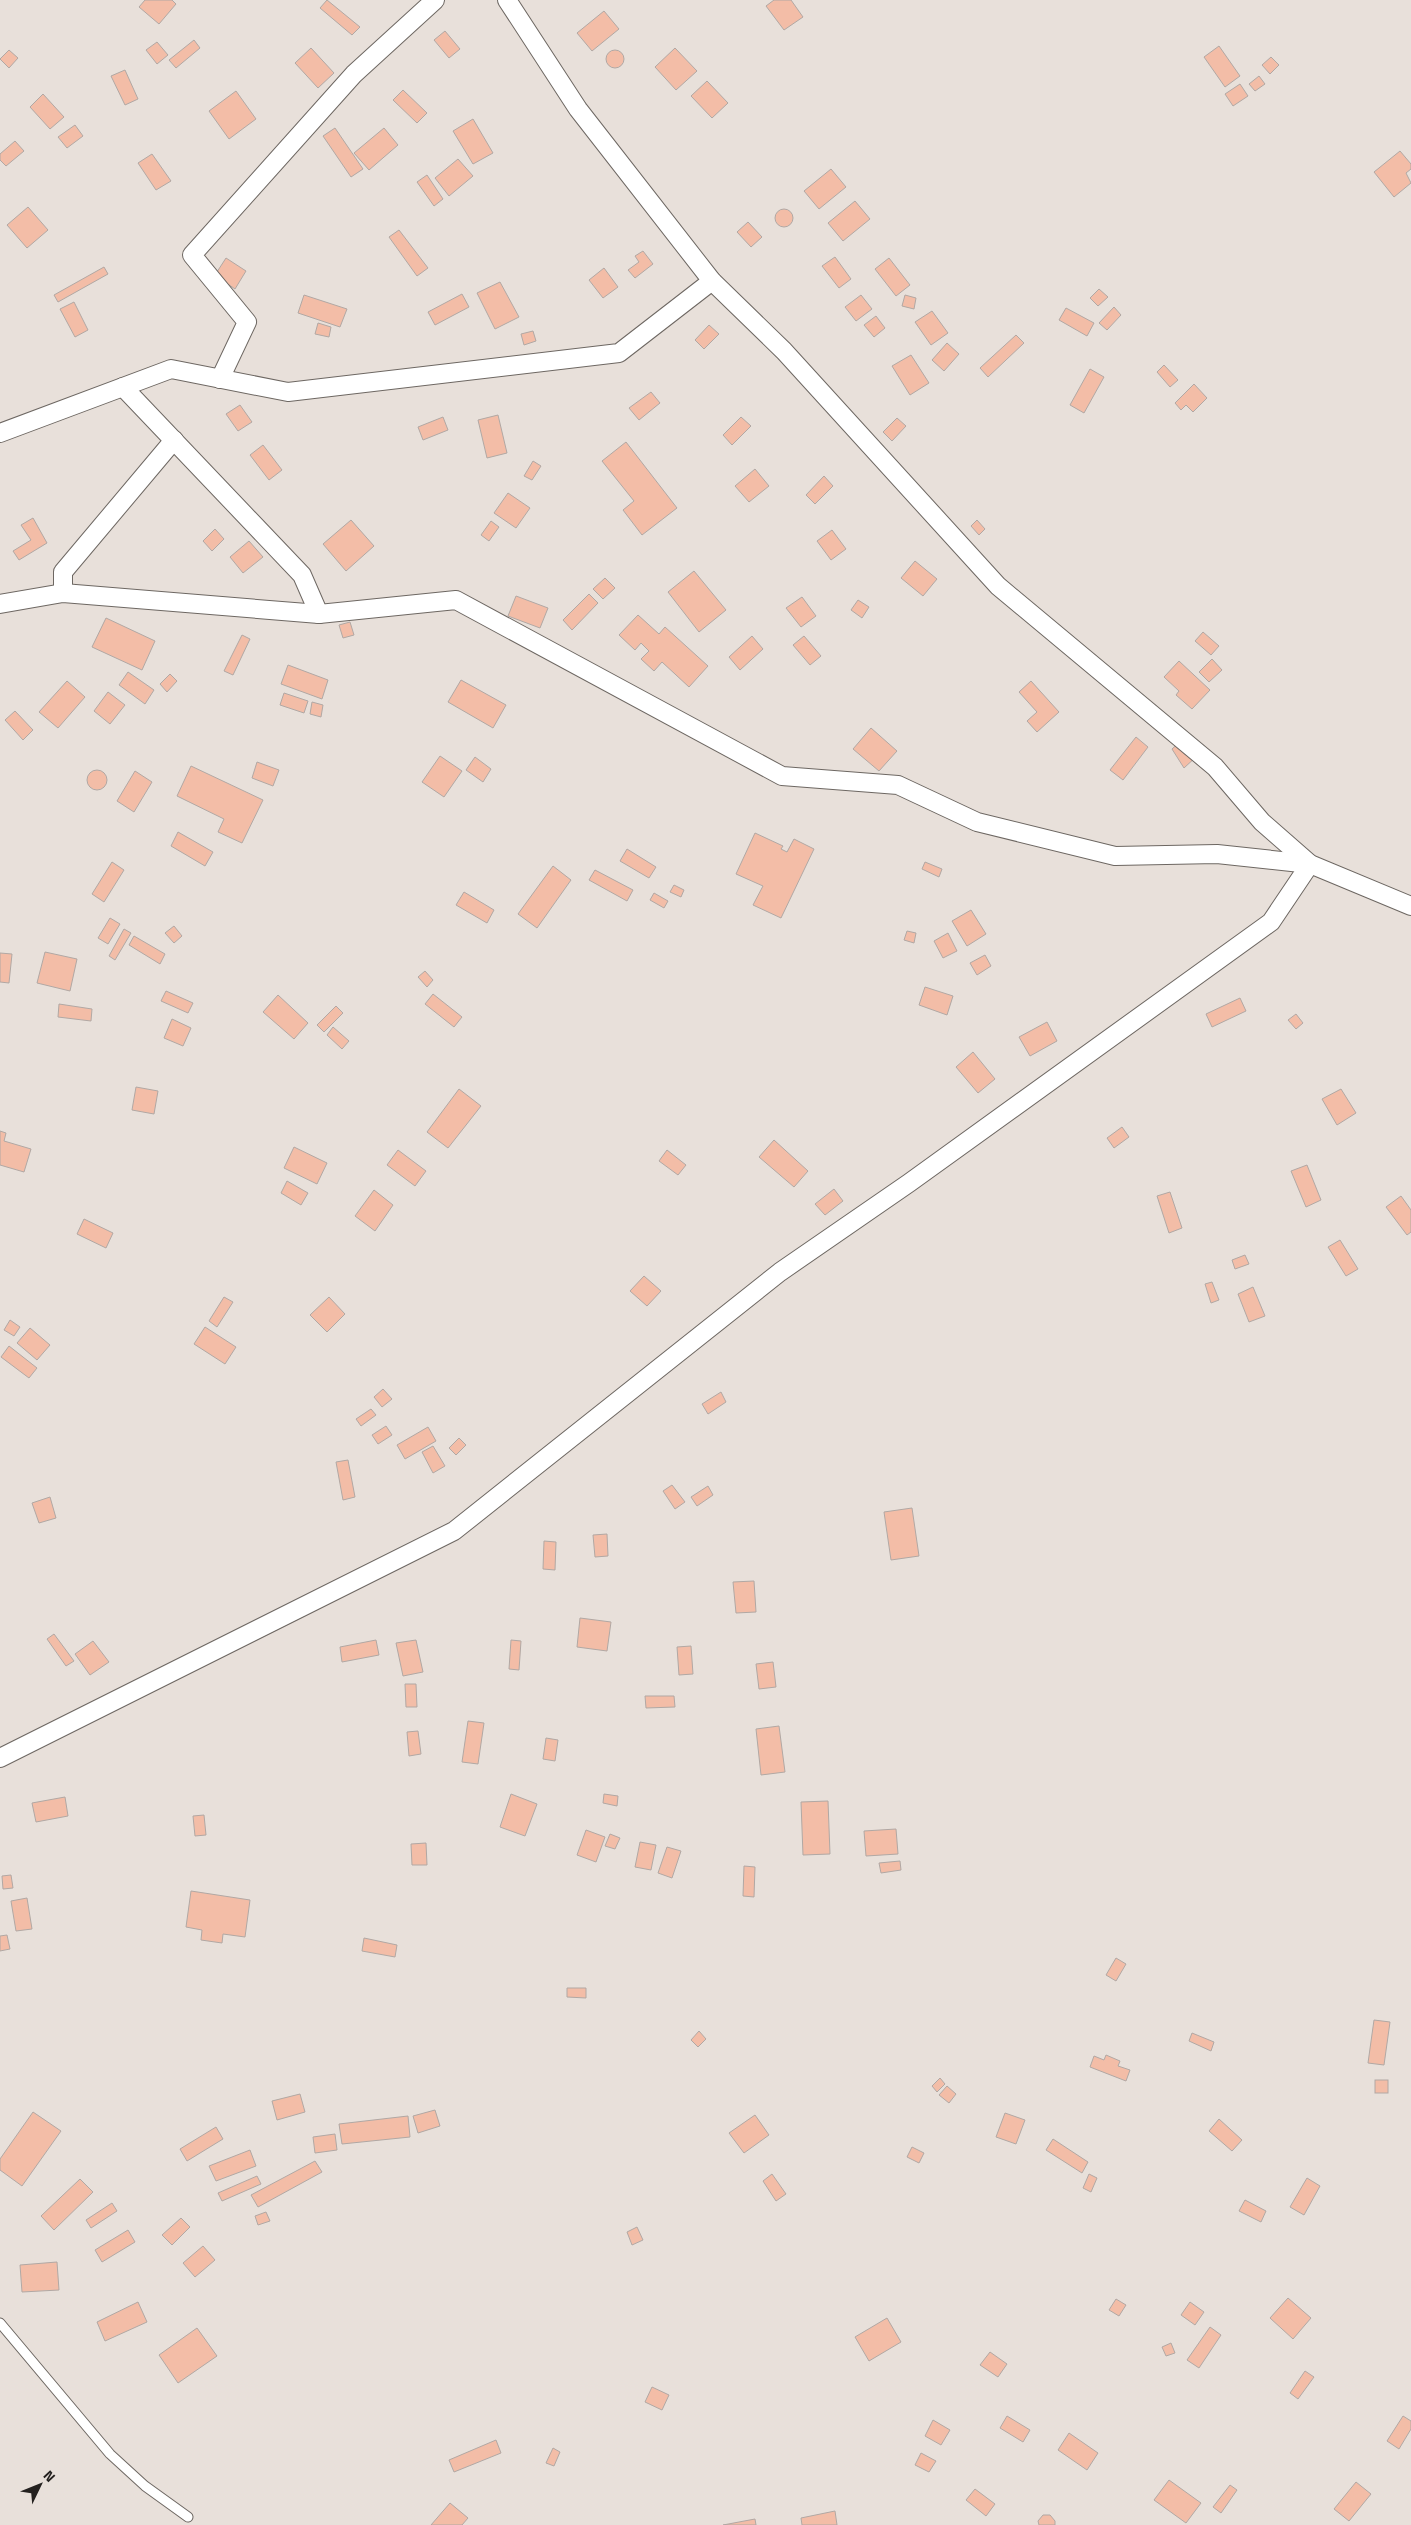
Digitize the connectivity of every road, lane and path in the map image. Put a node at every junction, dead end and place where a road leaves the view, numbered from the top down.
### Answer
1 (435, 0) edge
2 (507, 0) edge
3 (712, 281) junction
4 (220, 379) junction
5 (123, 387) junction
6 (0, 433) edge
7 (174, 440) junction
8 (64, 593) junction
9 (0, 604) edge
10 (318, 614) junction
11 (1310, 864) junction
12 (1411, 906) edge
13 (0, 1758) edge
14 (0, 2323) edge
15 (188, 2517) dead end

1 - 4 street
2 - 3 street
3 - 4 street
3 - 11 street
4 - 5 street
5 - 6 street
5 - 7 street
7 - 8 street
7 - 10 street
8 - 9 street
8 - 10 street
10 - 11 street
11 - 12 street
11 - 13 street
14 - 15 lane

